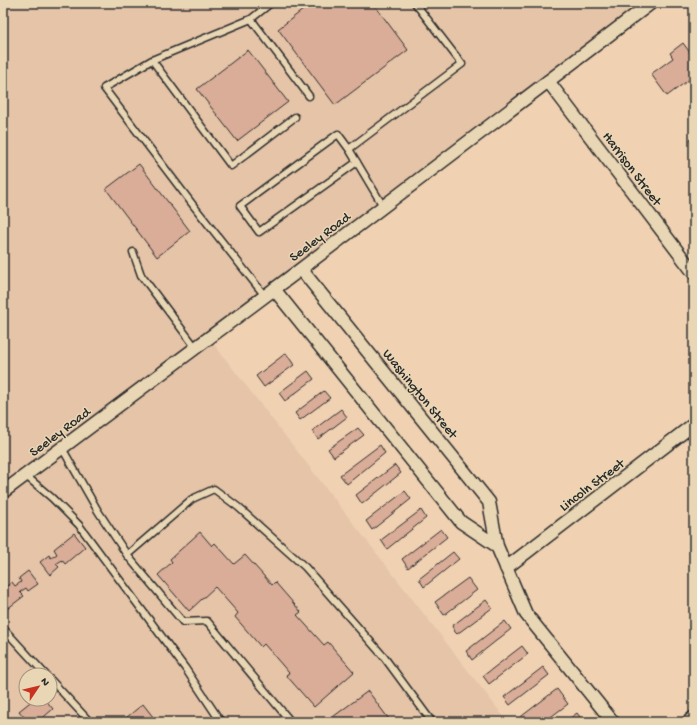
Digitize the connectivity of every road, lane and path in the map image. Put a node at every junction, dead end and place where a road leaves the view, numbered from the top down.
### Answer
1 (271, 3) edge
2 (416, 3) edge
3 (651, 3) edge
4 (251, 19) junction
5 (152, 60) junction
6 (548, 81) junction
7 (309, 96) dead end
8 (294, 117) dead end
9 (349, 149) junction
10 (357, 162) junction
11 (383, 206) junction
12 (133, 252) dead end
13 (301, 268) junction
14 (694, 273) edge
15 (270, 292) junction
16 (196, 348) junction
17 (694, 424) edge
18 (62, 448) junction
19 (25, 475) junction
20 (3, 492) edge
21 (497, 546) junction
22 (127, 555) junction
23 (506, 568) junction
24 (3, 628) edge
25 (39, 667) edge
26 (58, 688) edge
27 (694, 717) edge
28 (90, 722) edge
29 (221, 722) edge
30 (291, 722) edge
31 (432, 722) edge
32 (613, 722) edge
33 (688, 722) edge

1 - 4 lane
2 - 9 lane
3 - 6 street, Seeley Road
4 - 5 lane
4 - 7 lane
5 - 8 lane
5 - 15 lane
6 - 11 street, Seeley Road
6 - 14 street, Harrison Street
9 - 10 lane
9 - 10 lane
10 - 11 lane
11 - 13 street, Seeley Road
12 - 16 lane
13 - 15 street, Seeley Road
13 - 21 street, Washington Street
15 - 16 street, Seeley Road
15 - 21 street
16 - 18 street, Seeley Road
17 - 23 street, Lincoln Street
18 - 19 street, Seeley Road
18 - 22 lane
19 - 20 street, Seeley Road
19 - 29 lane
21 - 23 street, Washington Street
22 - 30 lane
22 - 31 lane
23 - 32 street, Washington Street
24 - 25 lane
26 - 28 lane
27 - 33 street

